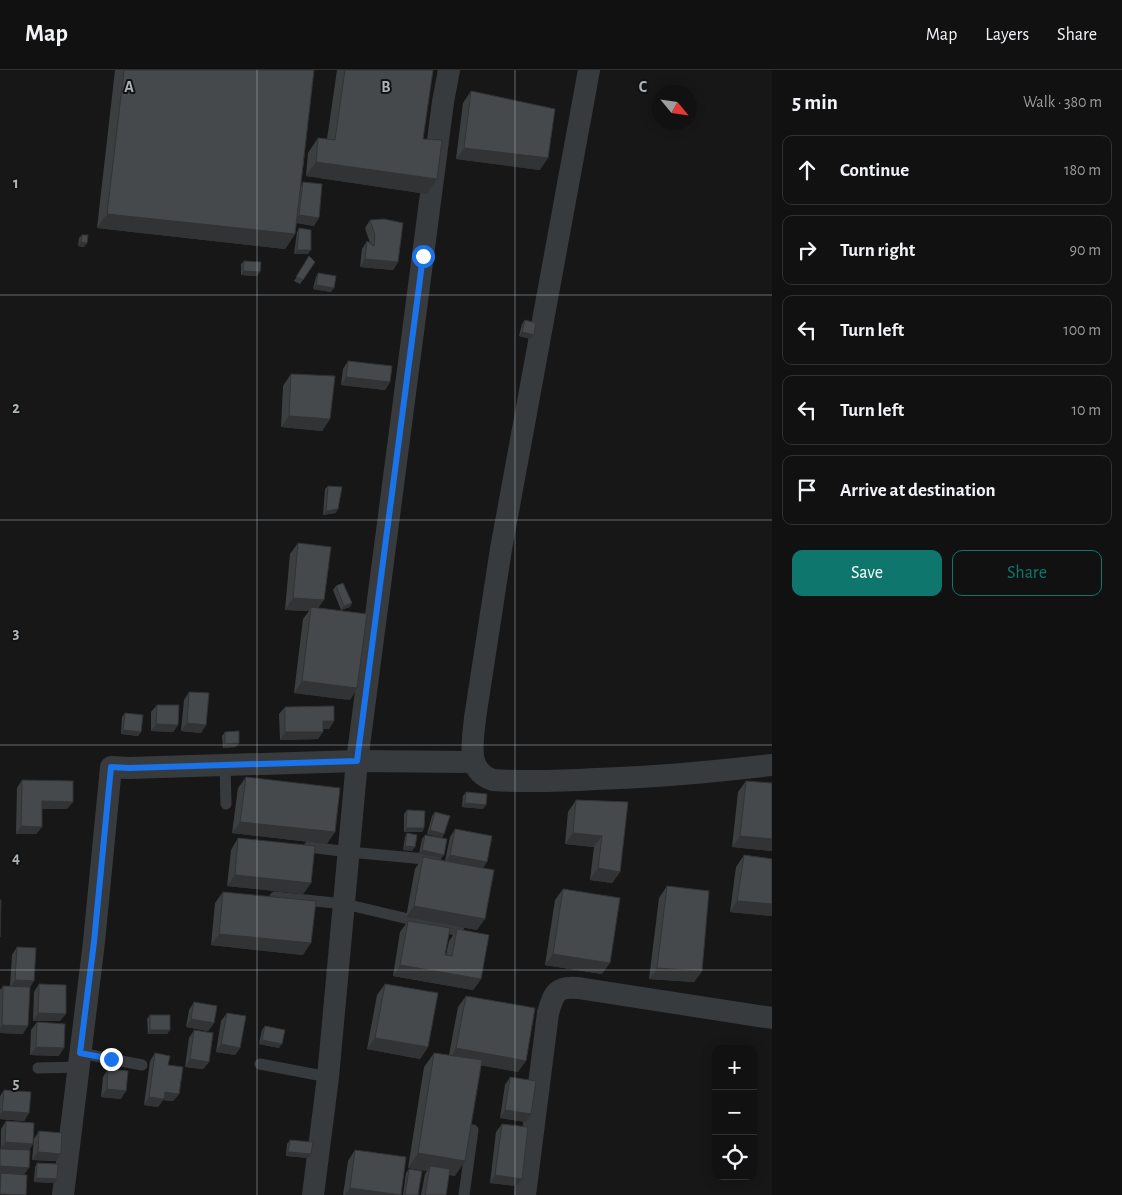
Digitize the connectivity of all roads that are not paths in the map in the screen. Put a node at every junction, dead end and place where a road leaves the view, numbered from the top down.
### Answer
1 (449, 70) edge
2 (589, 70) edge
3 (357, 761) junction
4 (473, 762) junction
5 (225, 765) junction
6 (772, 765) edge
7 (226, 804) dead end
8 (309, 846) edge
9 (349, 852) junction
10 (436, 860) edge
11 (265, 896) edge
12 (345, 904) junction
13 (459, 931) edge
14 (772, 1018) edge
15 (79, 1060) junction
16 (260, 1064) dead end
17 (142, 1065) dead end
18 (38, 1068) dead end
19 (328, 1077) junction
20 (473, 1130) edge
21 (63, 1195) edge
22 (313, 1195) edge
23 (464, 1195) edge
24 (525, 1195) edge

1 - 3 street
2 - 4 street
3 - 4 street
3 - 5 street
3 - 9 street
4 - 6 street
5 - 7 lane
5 - 15 street
8 - 9 lane
9 - 10 lane
9 - 12 street
11 - 12 lane
12 - 13 lane
12 - 19 street
14 - 24 street
15 - 17 lane
15 - 18 lane
15 - 21 street
16 - 19 lane
19 - 22 street
20 - 23 lane

